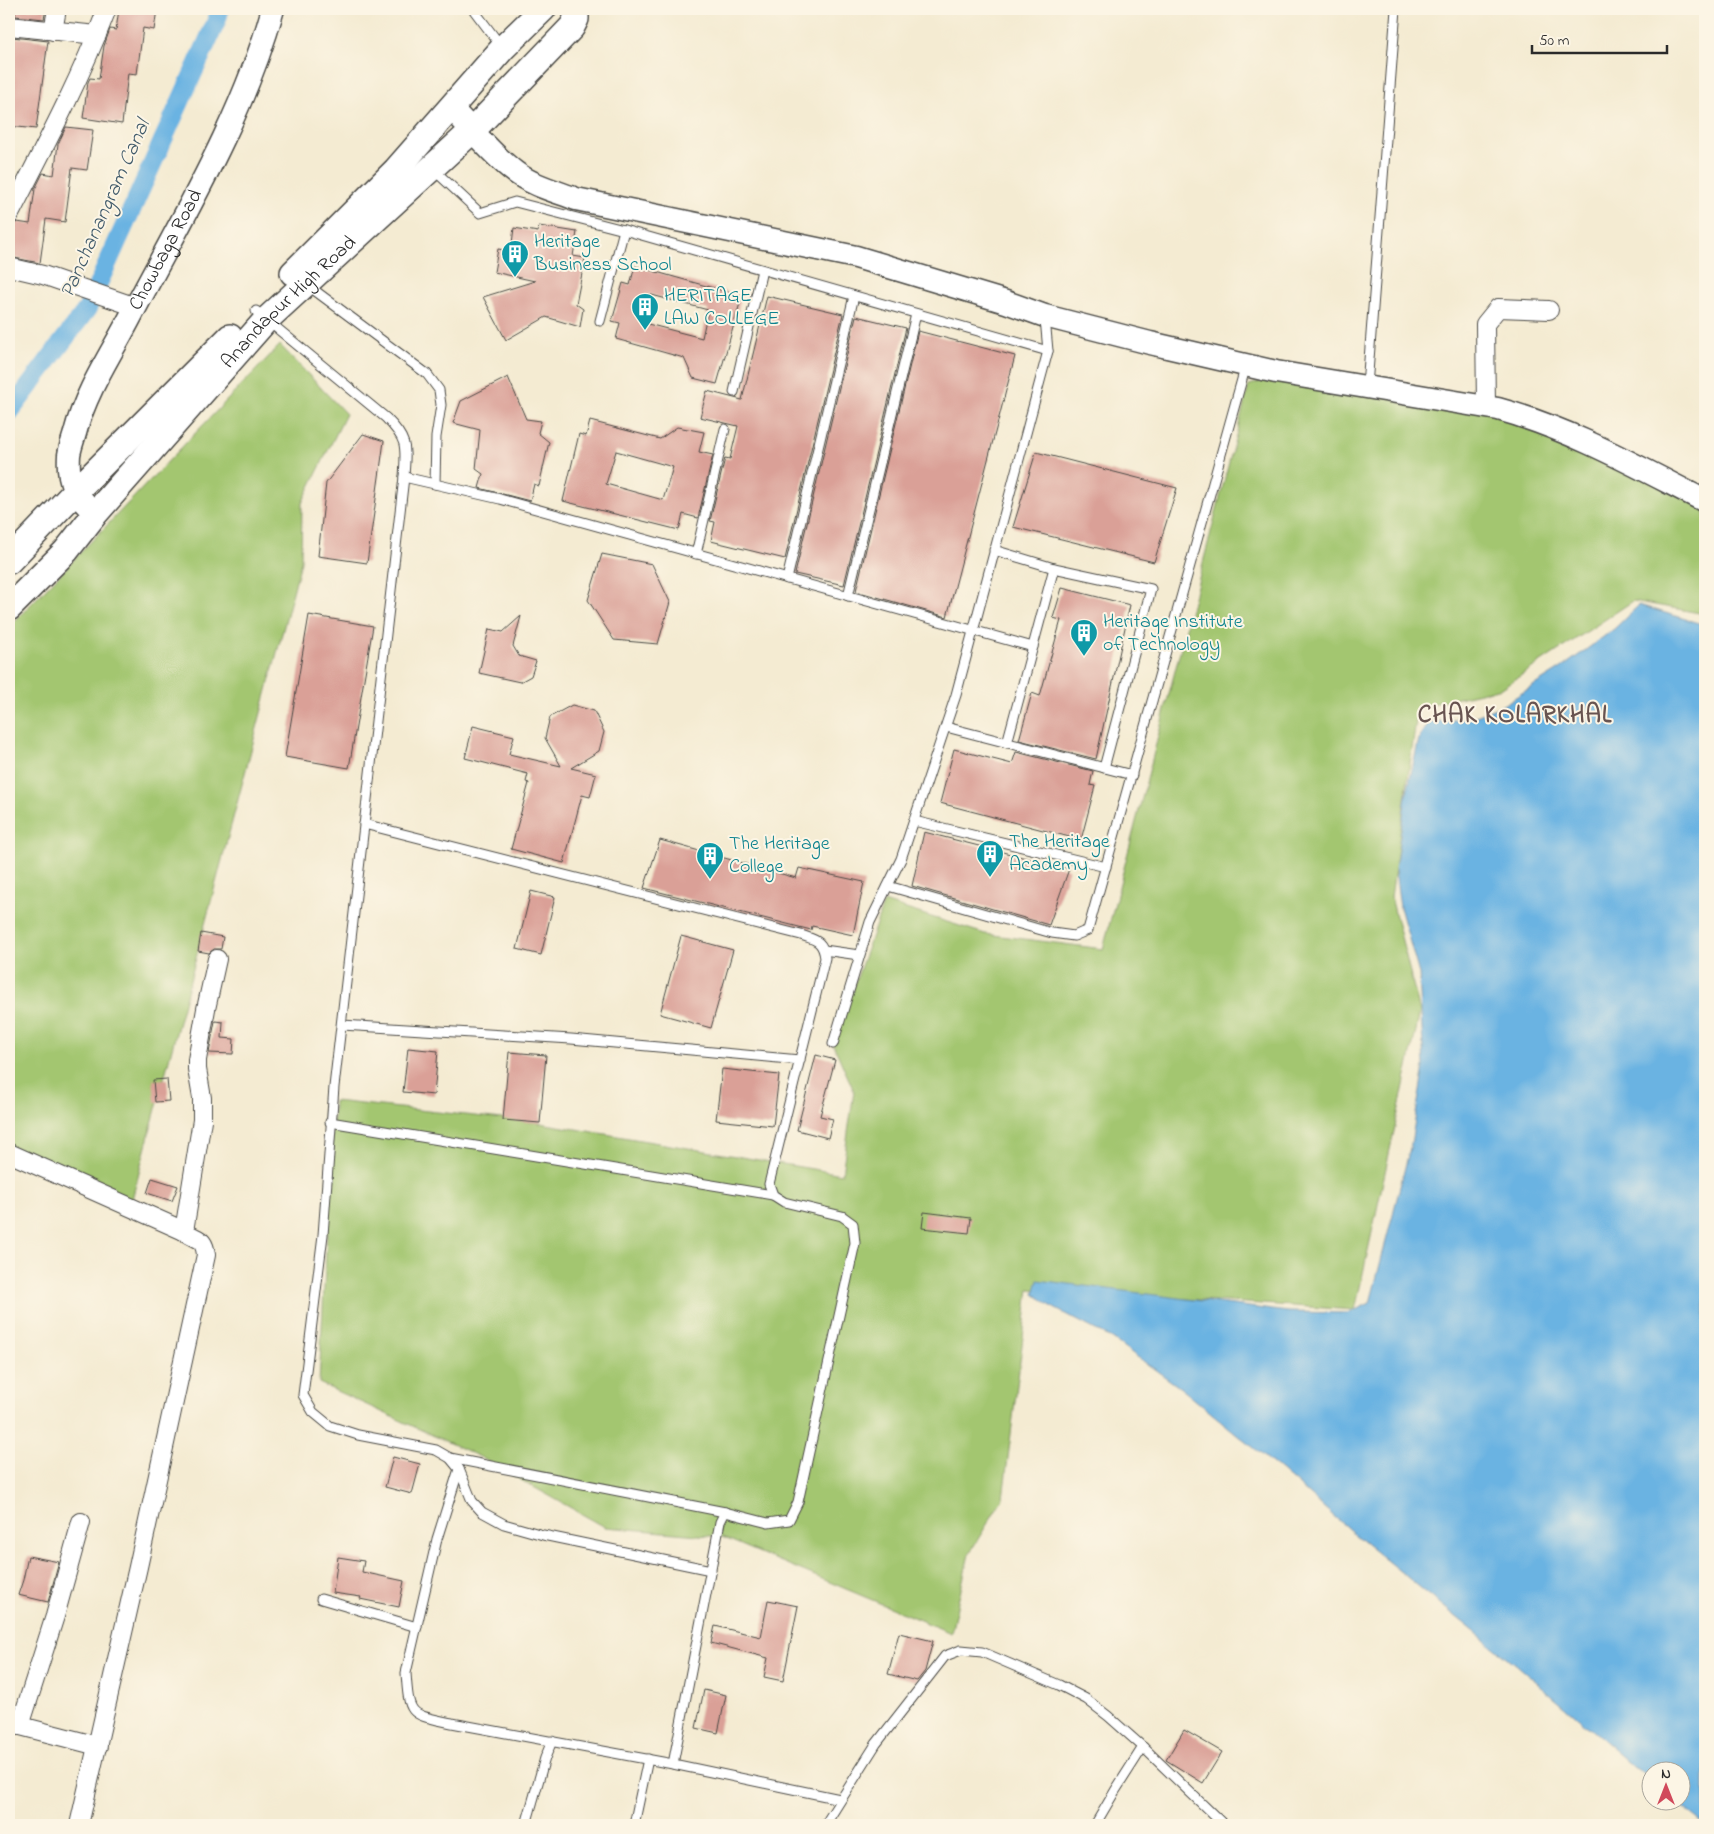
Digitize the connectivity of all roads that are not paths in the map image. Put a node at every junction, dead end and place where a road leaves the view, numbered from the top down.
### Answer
1 (57, 9) edge
2 (107, 9) edge
3 (273, 9) edge
4 (473, 9) edge
5 (542, 9) edge
6 (576, 9) edge
7 (1396, 9) edge
8 (9, 26) edge
9 (53, 31) junction
10 (97, 35) junction
11 (500, 44) junction
12 (451, 108) junction
13 (473, 130) junction
14 (423, 159) junction
15 (9, 216) edge
16 (624, 230) junction
17 (9, 267) edge
18 (762, 270) junction
19 (301, 278) junction
20 (854, 296) junction
21 (136, 307) junction
22 (1549, 310) dead end
23 (916, 314) junction
24 (261, 316) junction
25 (1045, 316) junction
26 (600, 321) dead end
27 (1048, 351) junction
28 (1246, 365) junction
29 (1367, 386) junction
30 (734, 392) dead end
31 (1486, 406) junction
32 (725, 429) dead end
33 (404, 477) junction
34 (435, 484) junction
35 (75, 492) junction
36 (1705, 501) edge
37 (95, 514) junction
38 (994, 550) junction
39 (696, 554) junction
40 (9, 561) edge
41 (1054, 568) junction
42 (787, 579) junction
43 (848, 596) junction
44 (9, 608) edge
45 (973, 631) junction
46 (1033, 647) junction
47 (946, 727) junction
48 (1007, 743) junction
49 (1104, 768) junction
50 (1132, 775) junction
51 (914, 821) junction
52 (364, 824) junction
53 (1106, 867) junction
54 (888, 886) junction
55 (824, 950) junction
56 (859, 956) junction
57 (217, 959) dead end
58 (342, 1025) junction
59 (833, 1044) dead end
60 (800, 1060) junction
61 (330, 1122) junction
62 (9, 1153) edge
63 (773, 1195) junction
64 (184, 1231) junction
65 (450, 1458) junction
66 (459, 1469) junction
67 (725, 1512) junction
68 (81, 1522) dead end
69 (711, 1570) junction
70 (321, 1599) dead end
71 (417, 1627) junction
72 (15, 1724) edge
73 (552, 1742) junction
74 (98, 1746) junction
75 (1143, 1746) junction
76 (648, 1759) junction
77 (673, 1764) junction
78 (840, 1799) junction
79 (827, 1823) edge
80 (79, 1825) edge
81 (526, 1825) edge
82 (634, 1825) edge
83 (837, 1825) edge
84 (1095, 1825) edge
85 (1224, 1825) edge

1 - 9 street
2 - 10 street
3 - 21 street, Chowbaga Road
4 - 11 lane
5 - 11 main road, Anandapur High Road
6 - 13 main road, Anandapur High Road
7 - 29 lane
8 - 9 street
9 - 10 street
10 - 15 street
11 - 12 main road, Anandapur High Road
12 - 13 street
12 - 14 main road, Anandapur High Road
13 - 14 main road, Anandapur High Road
13 - 25 street
14 - 16 lane
14 - 19 main road, Anandapur High Road
16 - 18 lane
16 - 26 lane
17 - 21 street
18 - 20 lane
18 - 30 lane
19 - 24 main road, Anandapur High Road
19 - 34 lane
20 - 23 lane
20 - 42 lane
21 - 35 street, Chowbaga Road
22 - 31 street
23 - 27 lane
23 - 43 lane
24 - 33 lane
24 - 35 main road, Anandapur High Road
24 - 37 main road, Anandapur High Road
25 - 27 lane
25 - 28 street
27 - 38 lane
28 - 29 street
28 - 50 lane
29 - 31 street
31 - 36 street
32 - 39 lane
33 - 34 lane
33 - 52 lane
34 - 39 lane
35 - 37 street
35 - 40 main road, Anandapur High Road
37 - 44 main road, Anandapur High Road
38 - 41 lane
38 - 45 lane
39 - 42 lane
41 - 46 lane
41 - 49 lane
42 - 43 lane
43 - 45 lane
45 - 46 lane
45 - 47 lane
46 - 48 lane
47 - 48 lane
47 - 51 lane
48 - 49 lane
49 - 50 lane
50 - 53 lane
51 - 53 lane
51 - 54 lane
52 - 55 lane
52 - 58 lane
53 - 54 lane
54 - 56 lane
55 - 56 lane
55 - 60 lane
56 - 59 lane
57 - 64 street
58 - 60 lane
58 - 61 lane
60 - 63 lane
61 - 63 lane
61 - 65 lane
62 - 64 street
63 - 67 lane
64 - 74 street
65 - 66 lane
65 - 67 lane
66 - 69 lane
66 - 71 lane
67 - 69 lane
68 - 72 street
69 - 77 lane
70 - 71 lane
71 - 73 lane
72 - 74 street
73 - 76 lane
73 - 81 lane
74 - 80 street
75 - 78 lane
75 - 84 lane
75 - 85 lane
76 - 77 lane
76 - 82 lane
77 - 78 lane
78 - 79 lane
79 - 83 lane

